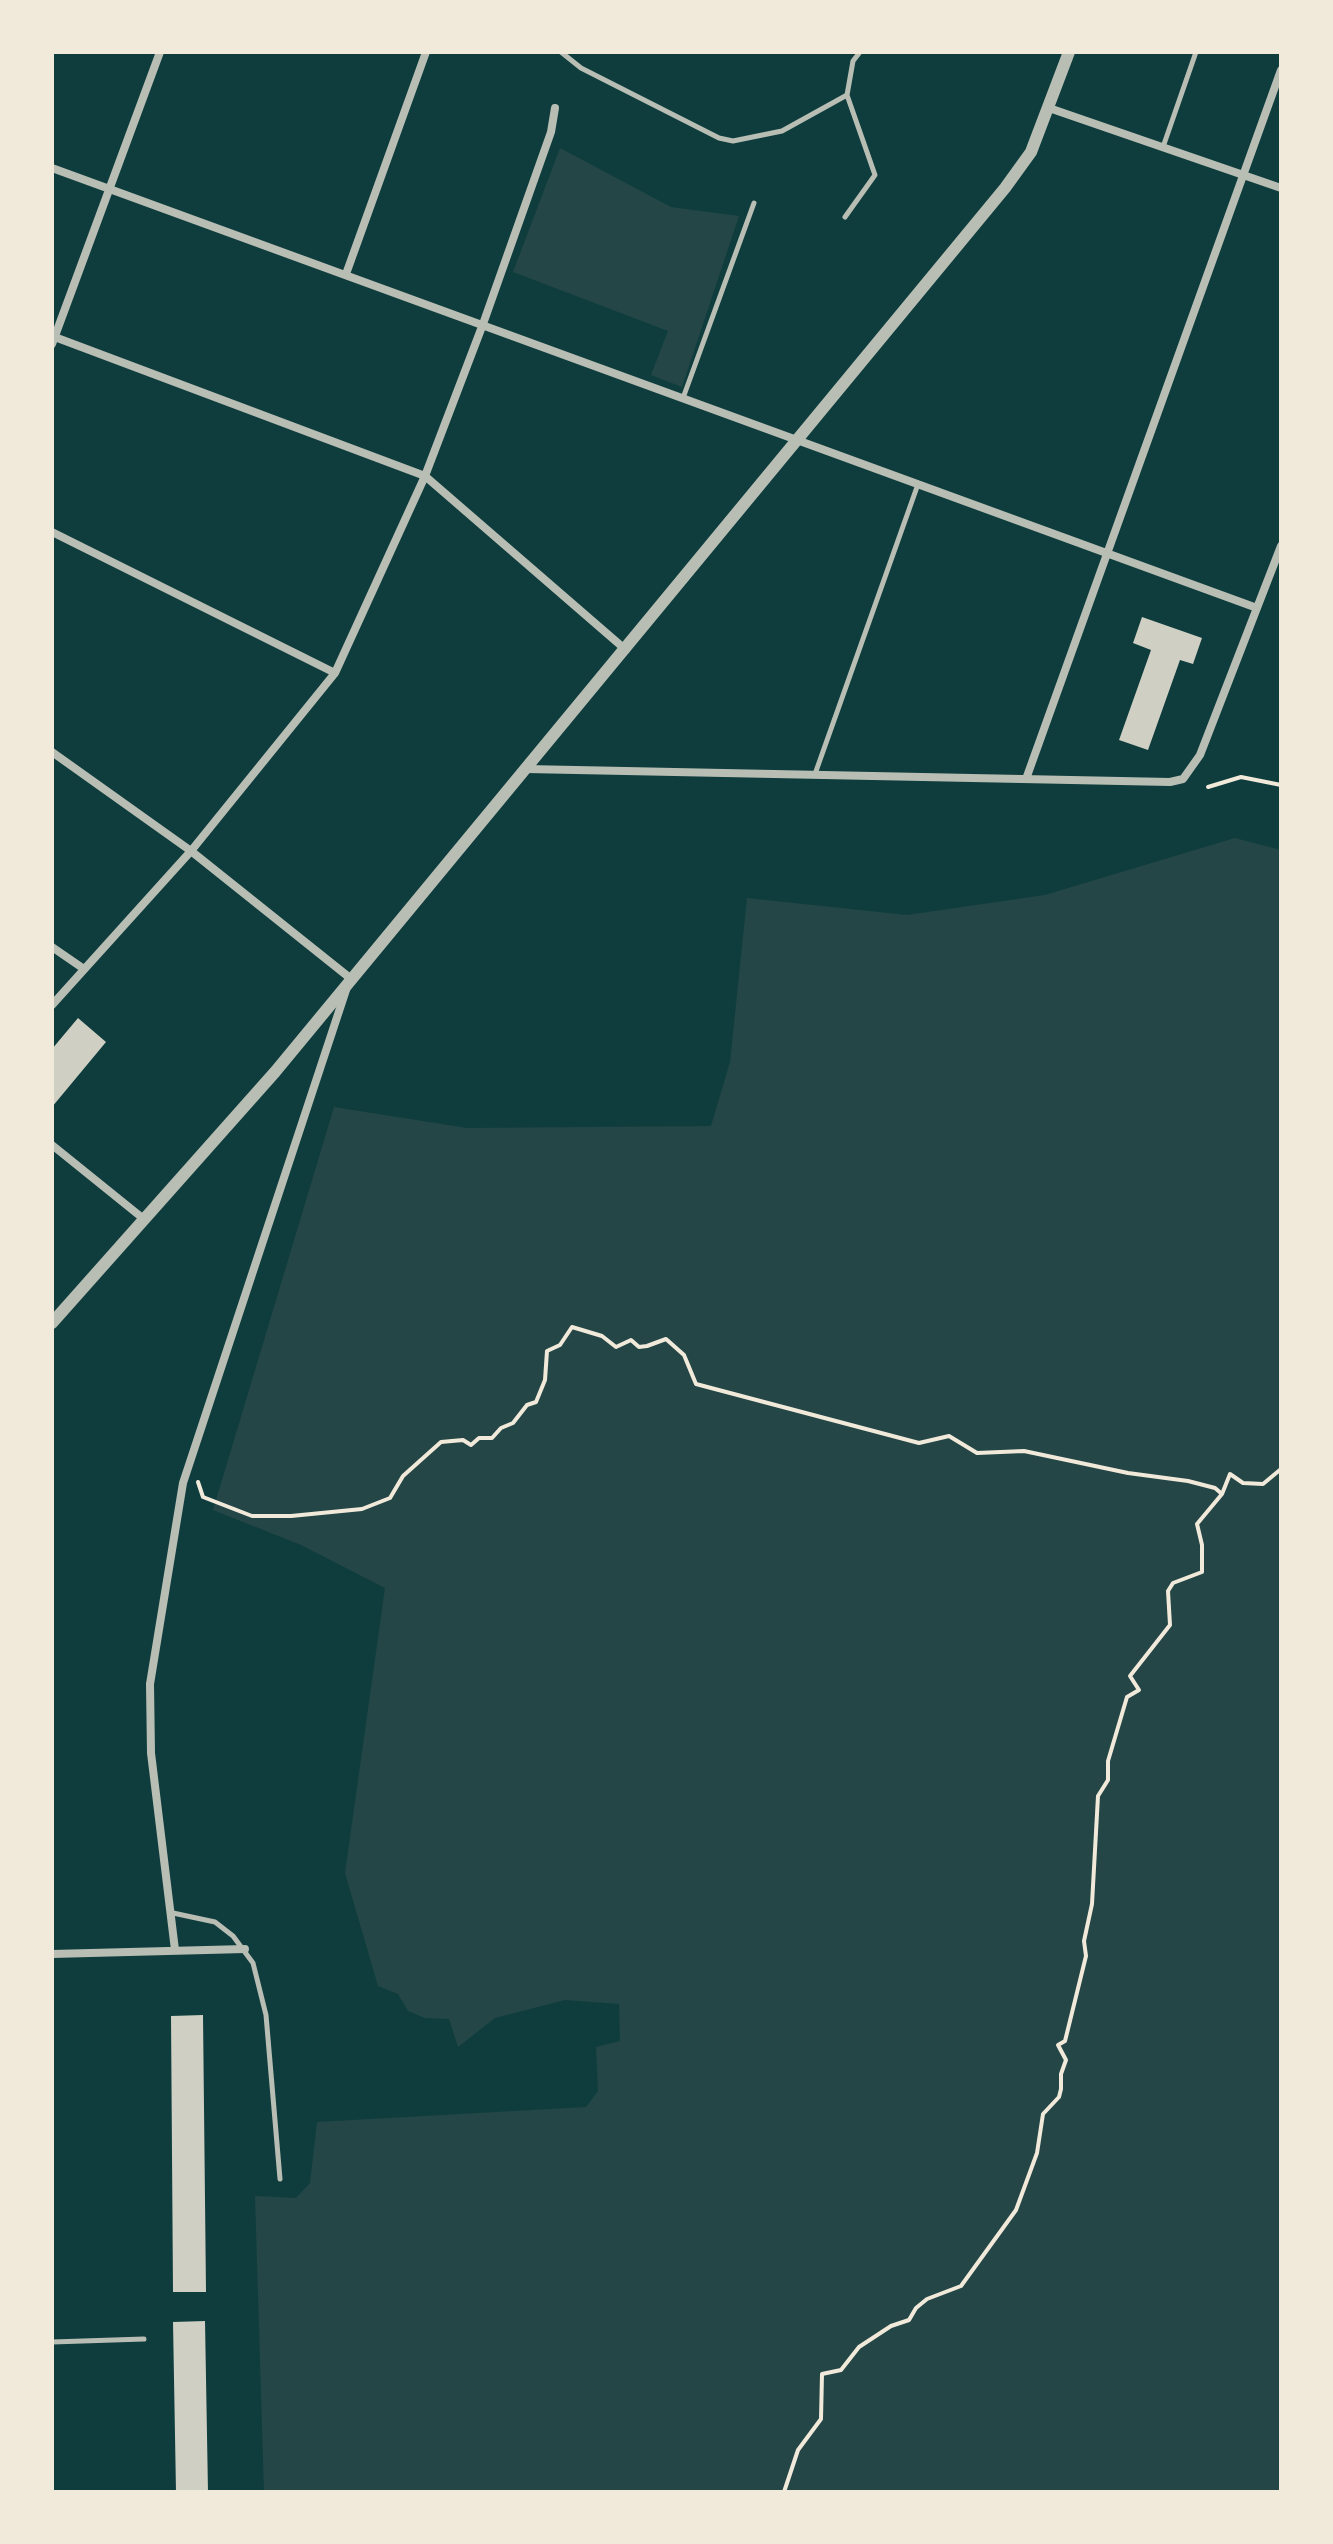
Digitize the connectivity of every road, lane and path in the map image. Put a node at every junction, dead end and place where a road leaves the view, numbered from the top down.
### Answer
1 (160, 52) edge
2 (426, 52) edge
3 (561, 52) edge
4 (860, 52) edge
5 (1069, 52) edge
6 (1196, 52) edge
7 (1281, 70) edge
8 (847, 95) junction
9 (555, 108) dead end
10 (1049, 108) junction
11 (1163, 147) junction
12 (52, 168) edge
13 (1244, 174) junction
14 (111, 188) junction
15 (1281, 188) edge
16 (754, 203) dead end
17 (845, 217) dead end
18 (346, 274) junction
19 (483, 324) junction
20 (53, 339) edge
21 (683, 398) junction
22 (800, 441) junction
23 (425, 476) junction
24 (917, 487) junction
25 (52, 532) edge
26 (1281, 546) edge
27 (1105, 552) junction
28 (1257, 608) junction
29 (626, 650) junction
30 (335, 673) junction
31 (52, 752) edge
32 (526, 769) junction
33 (815, 774) junction
34 (1026, 779) junction
35 (1281, 785) edge
36 (1208, 787) dead end
37 (191, 851) junction
38 (52, 947) edge
39 (84, 969) junction
40 (350, 978) junction
41 (52, 1005) edge
42 (52, 1145) edge
43 (145, 1220) junction
44 (52, 1323) edge
45 (1281, 1469) edge
46 (200, 1472) dead end
47 (1222, 1494) junction
48 (173, 1913) junction
49 (245, 1949) junction
50 (175, 1950) junction
51 (52, 1954) edge
52 (280, 2179) dead end
53 (144, 2339) dead end
54 (52, 2342) edge
55 (784, 2492) edge

1 - 14 street
2 - 18 street
3 - 8 lane
4 - 8 lane
5 - 10 street
6 - 11 lane
7 - 13 street
8 - 17 lane
9 - 19 street
10 - 11 street
10 - 22 street
11 - 13 street
12 - 14 street
13 - 15 street
13 - 27 street
14 - 18 street
14 - 20 street
16 - 21 lane
18 - 19 street
19 - 21 street
19 - 23 street
20 - 23 street
21 - 22 street
22 - 24 street
22 - 29 street
23 - 29 street
23 - 30 street
24 - 27 street
24 - 33 lane
25 - 30 street
26 - 28 street
27 - 28 street
27 - 34 street
28 - 34 street
29 - 32 street
30 - 37 street
31 - 37 street
32 - 33 street
32 - 40 street
33 - 34 street
35 - 36 path
37 - 39 street
37 - 40 street
38 - 39 street
39 - 41 street
40 - 43 street
40 - 48 street
42 - 43 street
43 - 44 street
45 - 47 path
46 - 47 path
47 - 55 path
48 - 49 lane
48 - 50 street
49 - 50 street
49 - 52 lane
50 - 51 street
53 - 54 lane

